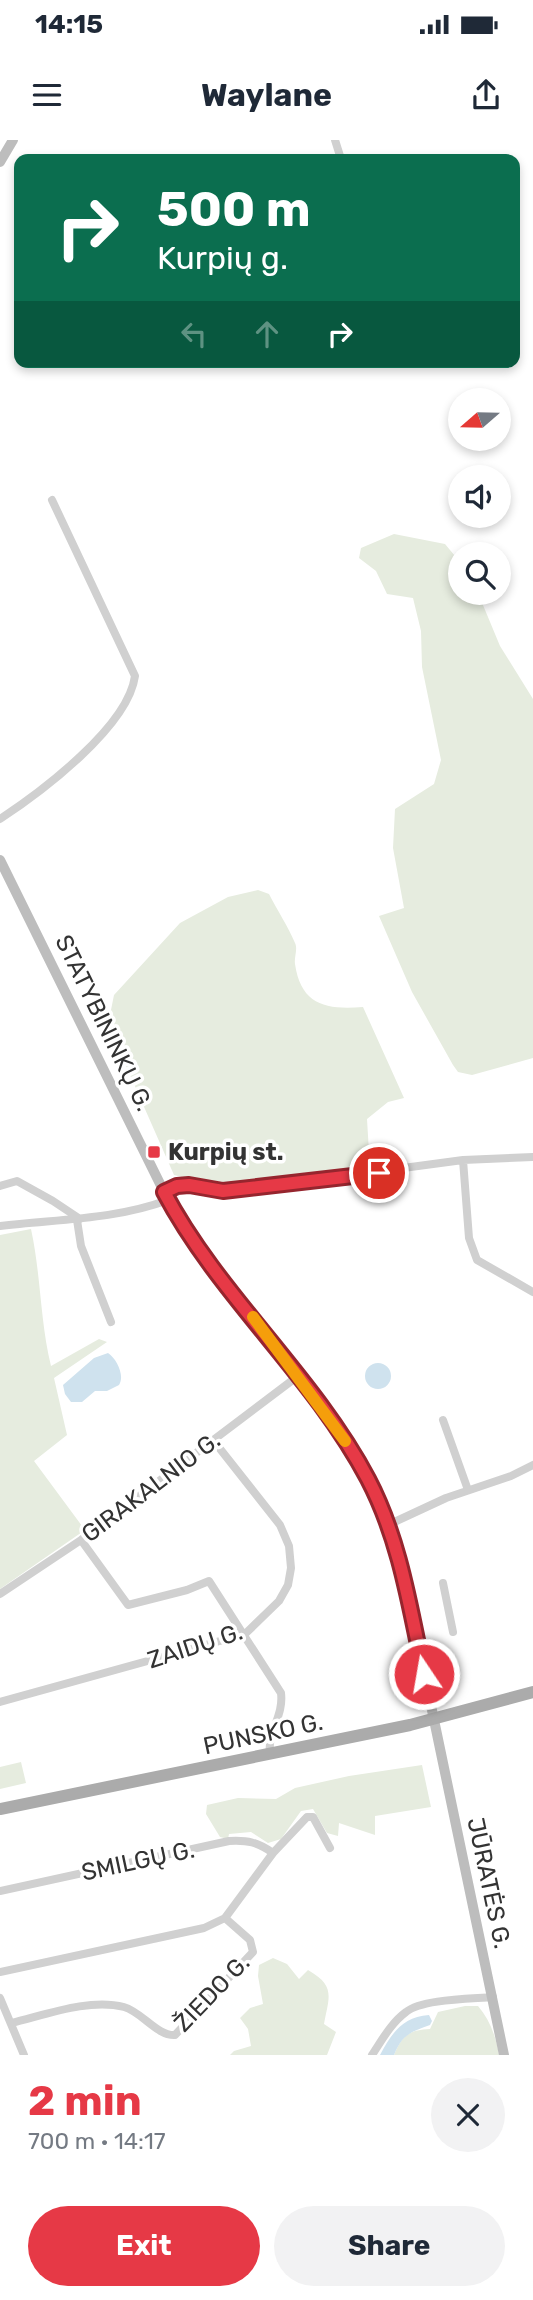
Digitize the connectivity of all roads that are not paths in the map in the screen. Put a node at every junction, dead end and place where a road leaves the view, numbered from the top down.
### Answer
1 (13, 140) edge
2 (0, 162) edge
3 (52, 500) dead end
4 (0, 819) edge
5 (0, 860) edge
6 (533, 1157) edge
7 (463, 1160) junction
8 (0, 1186) edge
9 (166, 1196) junction
10 (79, 1220) junction
11 (0, 1226) edge
12 (533, 1292) edge
13 (111, 1322) dead end
14 (298, 1376) junction
15 (443, 1420) dead end
16 (213, 1440) junction
17 (533, 1465) edge
18 (468, 1490) junction
19 (388, 1525) junction
20 (81, 1540) junction
21 (443, 1583) dead end
22 (0, 1594) edge
23 (453, 1632) dead end
24 (244, 1634) junction
25 (533, 1692) edge
26 (0, 1702) edge
27 (433, 1719) junction
28 (270, 1754) junction
29 (0, 1809) edge
30 (330, 1848) dead end
31 (273, 1853) junction
32 (0, 1891) edge
33 (225, 1918) junction
34 (0, 1972) edge
35 (0, 1997) edge
36 (492, 1997) junction
37 (11, 2023) junction
38 (24, 2055) edge
39 (372, 2055) edge
40 (504, 2055) edge

1 - 2 street
3 - 4 street
5 - 9 street, STATYBININKŲ G.
6 - 7 street
7 - 9 street
7 - 12 street
8 - 10 street
9 - 10 street
9 - 14 street, STATYBININKŲ G.
10 - 11 street
10 - 13 street
14 - 16 street, GIRAKALNIO G.
14 - 19 street, STATYBININKŲ G.
15 - 18 street
16 - 20 street, GIRAKALNIO G.
16 - 24 street, ZAIDŲ G.
17 - 18 street
18 - 19 street
19 - 27 street, STATYBININKŲ G.
20 - 22 street, GIRAKALNIO G.
20 - 24 street
21 - 23 street
24 - 26 street, ZAIDŲ G.
24 - 28 street
25 - 27 main road, PUNSKO G.
27 - 28 main road, PUNSKO G.
27 - 36 street, JŪRATĖS G.
28 - 29 main road, PUNSKO G.
30 - 31 street, ŽIEDO G.
31 - 32 street, SMILGŲ G.
31 - 33 street, ŽIEDO G.
33 - 34 street, ŽIEDO G.
33 - 37 street, ŽIEDO G.
35 - 37 street
36 - 39 street
36 - 40 street, JŪRATĖS G.
37 - 38 street

